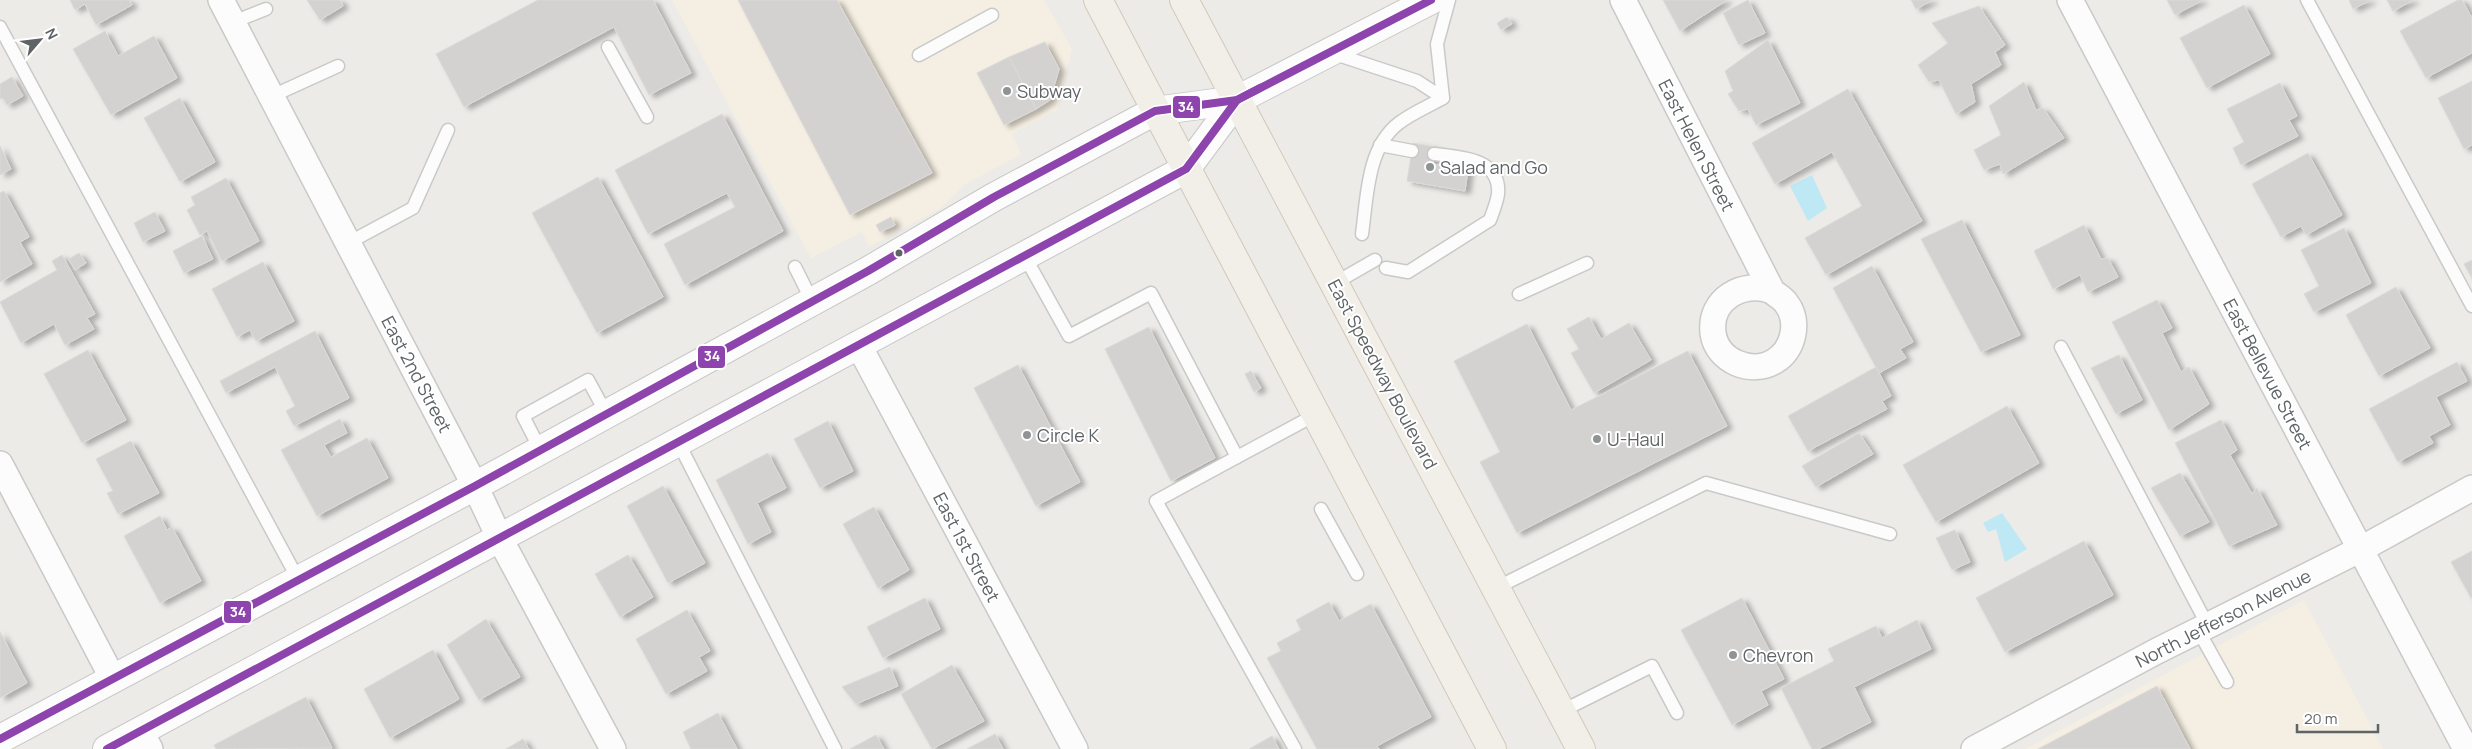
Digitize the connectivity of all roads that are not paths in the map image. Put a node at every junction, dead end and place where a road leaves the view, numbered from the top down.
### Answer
1 (221, 0) edge
2 (1098, 0) edge
3 (1184, 0) edge
4 (1431, 0) edge
5 (1449, 0) edge
6 (1623, 0) edge
7 (2070, 0) edge
8 (2308, 0) edge
9 (266, 9) dead end
10 (992, 15) dead end
11 (233, 22) junction
12 (0, 26) edge
13 (608, 47) dead end
14 (1329, 53) junction
15 (919, 55) dead end
16 (338, 66) dead end
17 (272, 96) junction
18 (1443, 98) junction
19 (1238, 100) junction
20 (1155, 111) junction
21 (646, 117) dead end
22 (448, 130) dead end
23 (1380, 145) junction
24 (1412, 151) dead end
25 (1434, 154) dead end
26 (1186, 169) junction
27 (1362, 234) dead end
28 (348, 243) junction
29 (1024, 256) junction
30 (1375, 260) dead end
31 (1587, 263) dead end
32 (795, 267) dead end
33 (1386, 268) dead end
34 (1335, 283) junction
35 (1772, 291) dead end
36 (1518, 294) dead end
37 (812, 301) junction
38 (2472, 306) edge
39 (858, 344) junction
40 (2060, 347) dead end
41 (606, 413) junction
42 (1315, 415) junction
43 (678, 442) junction
44 (540, 449) junction
45 (1237, 457) junction
46 (0, 464) edge
47 (476, 486) junction
48 (2472, 488) edge
49 (1321, 510) dead end
50 (1890, 534) dead end
51 (500, 539) junction
52 (2360, 548) junction
53 (1357, 574) dead end
54 (298, 579) junction
55 (1496, 588) junction
56 (2203, 628) junction
57 (112, 679) junction
58 (2227, 682) dead end
59 (1562, 710) junction
60 (1677, 712) dead end
61 (0, 738) edge
62 (145, 740) edge
63 (107, 749) edge
64 (613, 749) edge
65 (835, 749) edge
66 (1076, 749) edge
67 (1294, 749) edge
68 (1492, 749) edge
69 (1582, 749) edge
70 (1974, 749) edge
71 (2466, 749) edge

1 - 11 street, East 2nd Street
2 - 20 main road
3 - 19 main road, East Speedway Boulevard
4 - 14 main road
5 - 18 lane
6 - 35 street, East Helen Street
7 - 52 street, East Bellevue Street
8 - 38 lane
9 - 11 lane
10 - 15 lane
11 - 17 street, East 2nd Street
12 - 54 lane
13 - 21 lane
14 - 18 lane
14 - 19 main road
16 - 17 lane
17 - 28 street, East 2nd Street
18 - 23 lane
19 - 20 main road
19 - 26 main road
19 - 34 main road, East Speedway Boulevard
20 - 26 main road
20 - 37 main road
22 - 28 lane
23 - 24 lane
23 - 27 lane
25 - 33 lane
26 - 29 main road
26 - 42 main road
28 - 47 street, East 2nd Street
29 - 39 main road
29 - 45 lane
30 - 34 lane
31 - 36 lane
32 - 37 lane
34 - 55 main road, East Speedway Boulevard
37 - 41 main road
39 - 43 main road
39 - 66 street, East 1st Street
40 - 56 lane
41 - 44 main road
41 - 44 lane
42 - 45 lane
42 - 68 main road
43 - 51 main road
43 - 65 lane
44 - 47 main road
45 - 67 lane
46 - 57 street
47 - 51 street, East 2nd Street
47 - 54 main road
48 - 52 street, North Jefferson Avenue
49 - 53 lane
50 - 55 lane
51 - 62 main road
51 - 64 street, East 2nd Street
52 - 56 street, North Jefferson Avenue
52 - 71 street, East Bellevue Street
54 - 57 main road
55 - 59 main road, East Speedway Boulevard
56 - 58 lane
56 - 70 street, North Jefferson Avenue
57 - 61 main road
59 - 60 lane
59 - 69 main road, East Speedway Boulevard
62 - 63 main road

